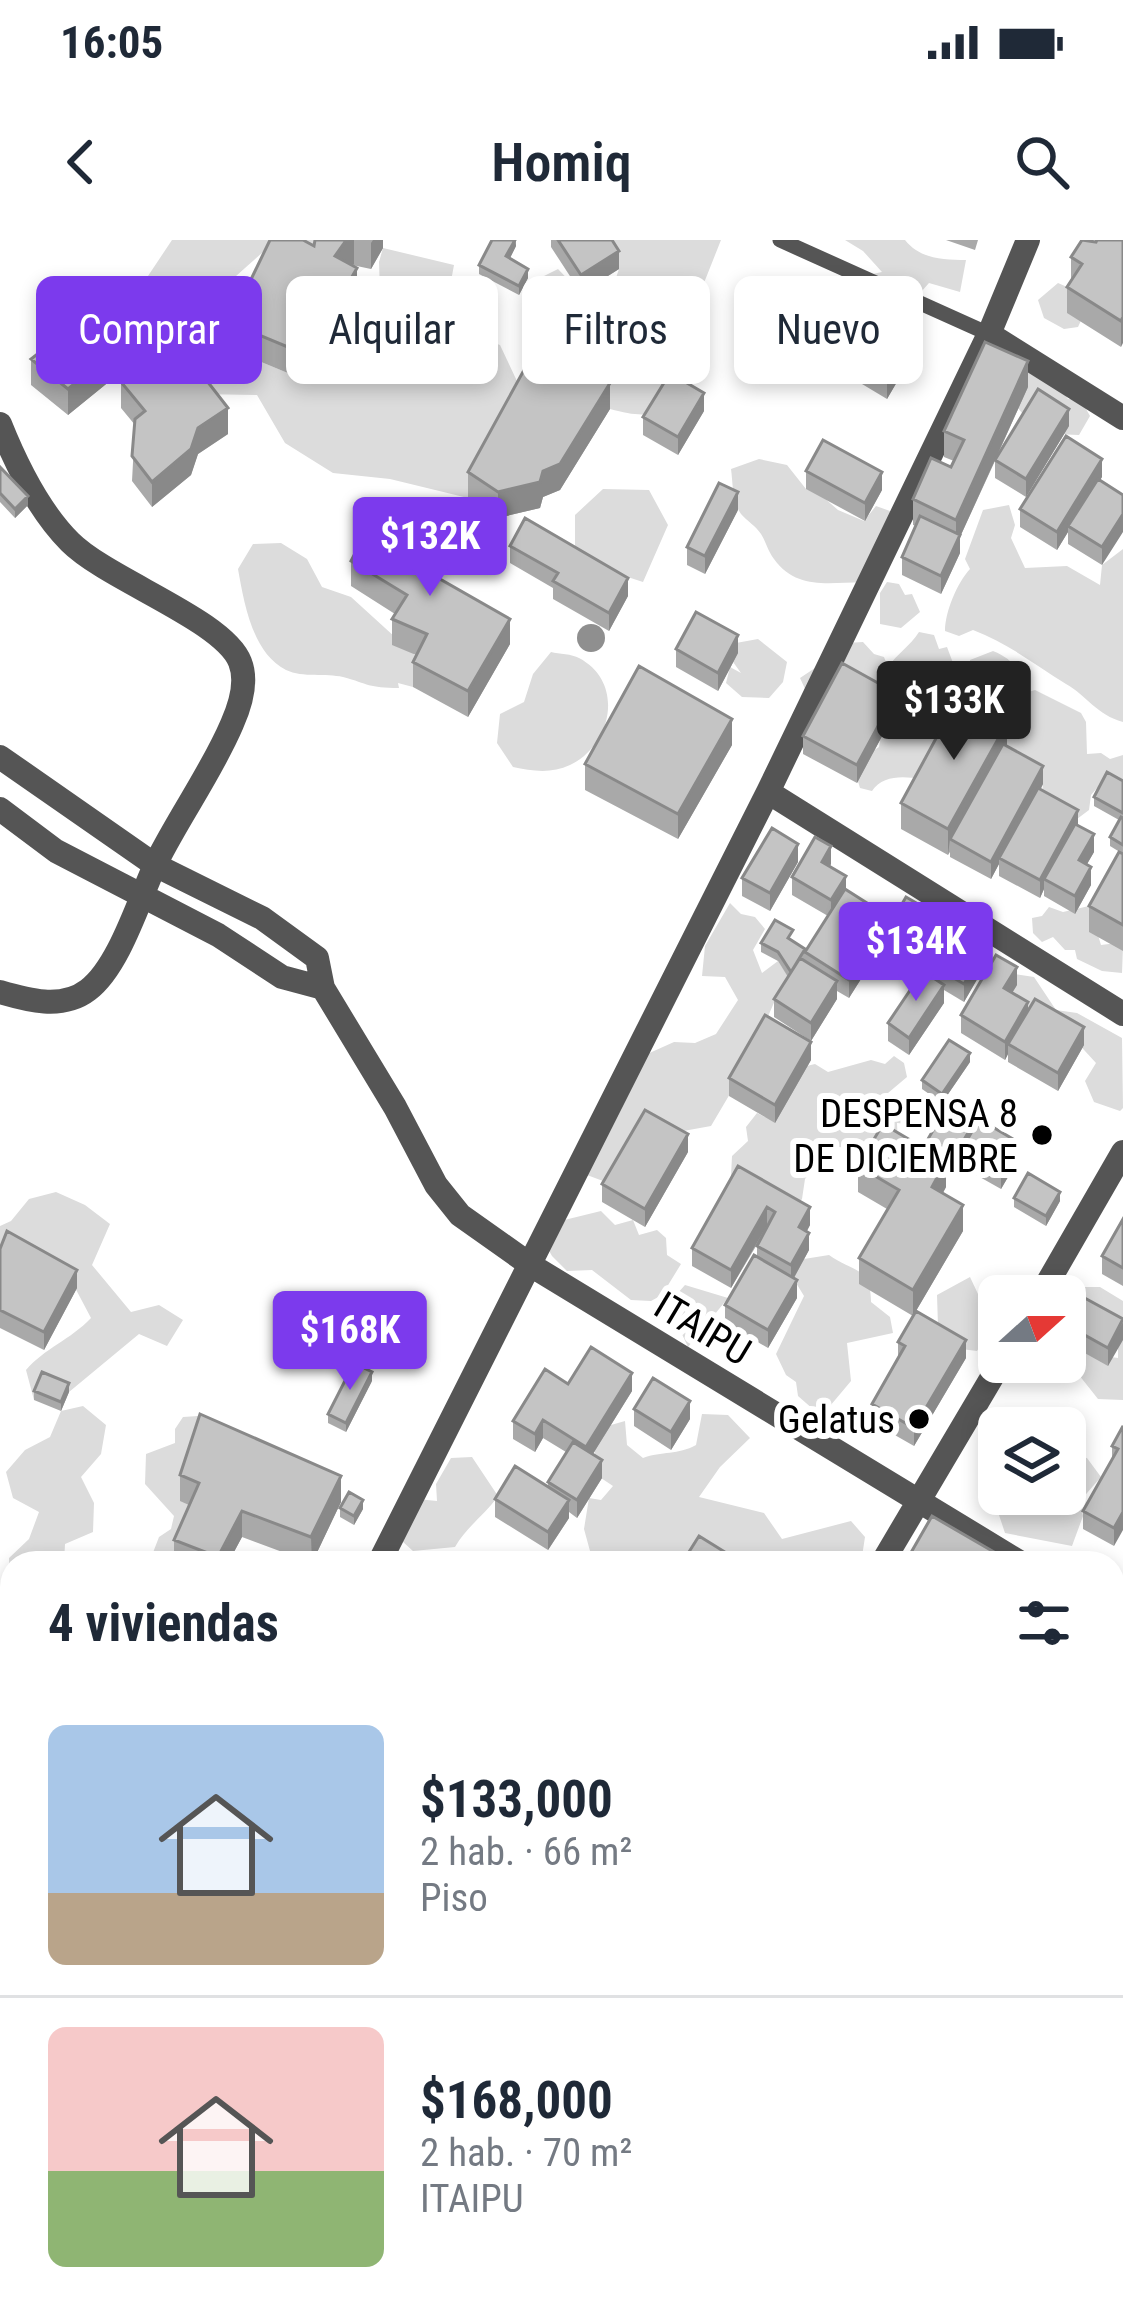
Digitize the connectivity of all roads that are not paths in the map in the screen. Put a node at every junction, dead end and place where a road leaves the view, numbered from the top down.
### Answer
1 (780, 240) edge
2 (1028, 240) edge
3 (989, 334) junction
4 (1123, 418) edge
5 (0, 424) edge
6 (0, 757) edge
7 (768, 792) junction
8 (0, 809) edge
9 (155, 866) junction
10 (142, 898) junction
11 (323, 988) junction
12 (0, 992) edge
13 (1123, 1014) edge
14 (1123, 1152) edge
15 (532, 1266) junction
16 (1052, 1275) edge
17 (989, 1383) edge
18 (921, 1502) junction
19 (385, 1551) edge
20 (890, 1551) edge
21 (1001, 1551) edge

1 - 3 lane
2 - 3 street
3 - 4 street
3 - 7 street
5 - 9 street
6 - 9 street, ITAIPU
7 - 13 street
7 - 15 street
8 - 10 street
9 - 10 street
9 - 11 street, ITAIPU
10 - 11 street
10 - 12 street
11 - 15 street, ITAIPU
14 - 16 street
15 - 18 street, ITAIPU
15 - 19 street
17 - 18 street
18 - 20 street
18 - 21 street, ITAIPU

